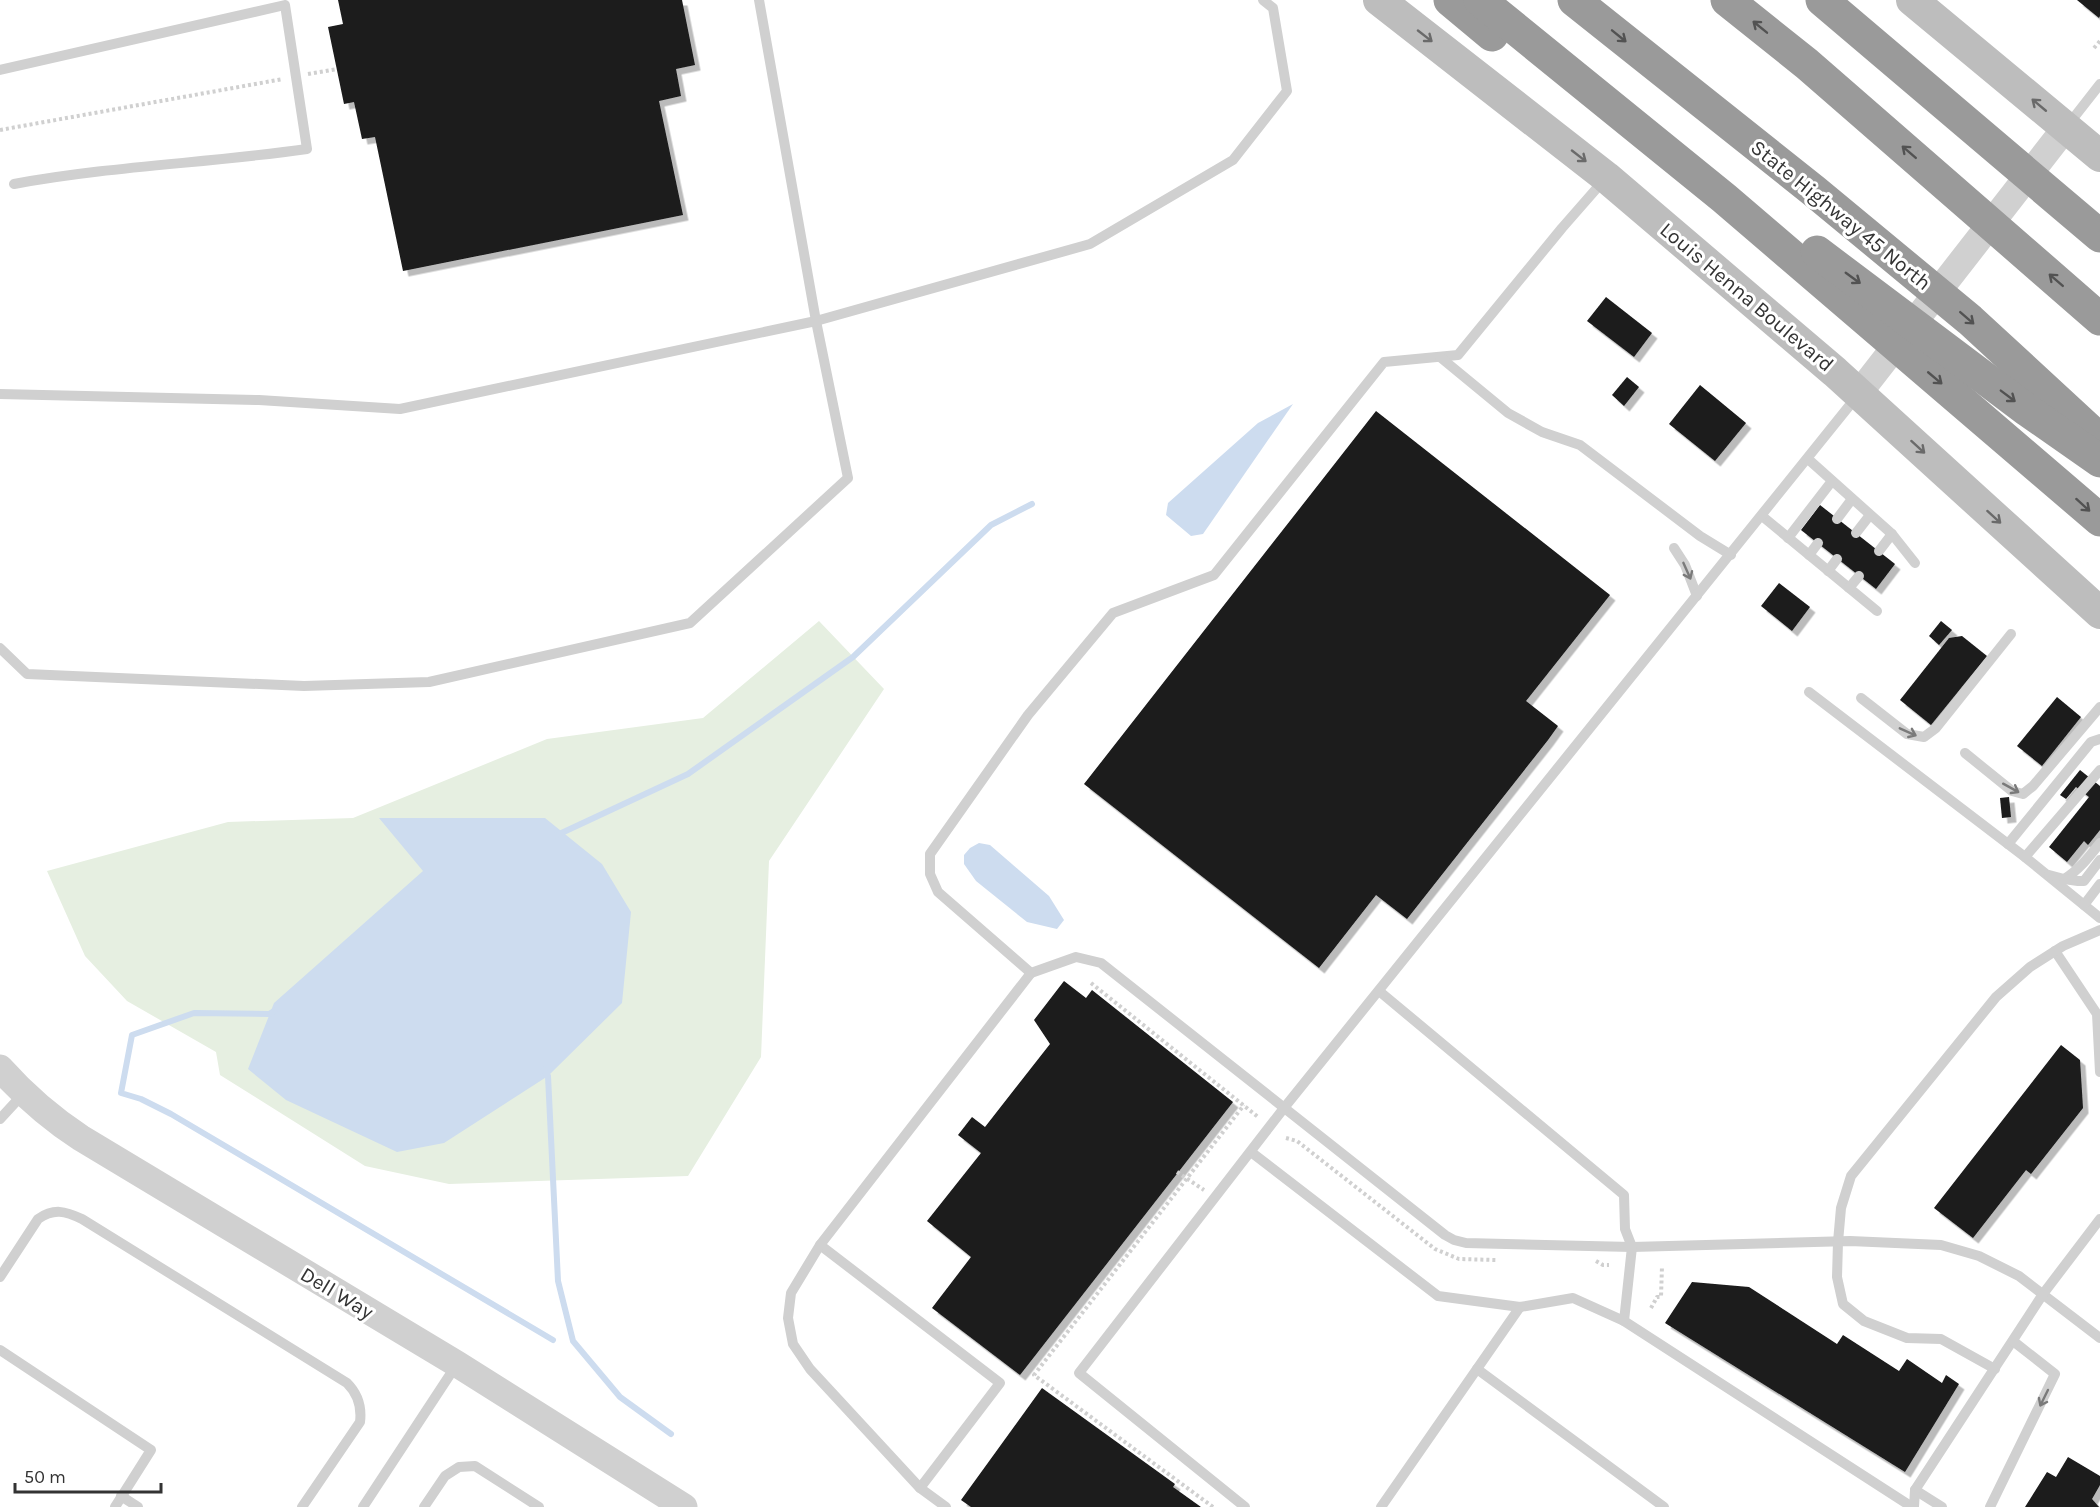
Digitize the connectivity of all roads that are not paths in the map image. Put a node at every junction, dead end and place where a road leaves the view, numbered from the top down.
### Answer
1 (759, 0) edge
2 (1263, 0) edge
3 (1379, 0) edge
4 (1450, 0) edge
5 (1480, 0) edge
6 (1574, 0) edge
7 (1727, 0) edge
8 (1820, 0) edge
9 (1912, 0) edge
10 (0, 70) edge
11 (2100, 84) edge
12 (2066, 127) junction
13 (2100, 156) edge
14 (1606, 177) junction
15 (14, 184) dead end
16 (2100, 224) edge
17 (2100, 236) edge
18 (2100, 319) edge
19 (816, 321) junction
20 (1440, 357) junction
21 (1859, 393) junction
22 (0, 394) edge
23 (2100, 440) edge
24 (1808, 459) junction
25 (2100, 461) edge
26 (1832, 481) junction
27 (1852, 499) junction
28 (1870, 515) junction
29 (1762, 516) junction
30 (1837, 519) dead end
31 (2100, 520) edge
32 (1856, 533) dead end
33 (1892, 534) junction
34 (1788, 538) junction
35 (1818, 543) dead end
36 (1674, 548) dead end
37 (1879, 551) dead end
38 (1731, 555) junction
39 (1809, 555) junction
40 (1837, 559) dead end
41 (1915, 563) dead end
42 (1828, 571) junction
43 (1859, 576) dead end
44 (1849, 588) junction
45 (1697, 596) junction
46 (1877, 611) dead end
47 (2100, 613) edge
48 (2011, 634) dead end
49 (0, 648) edge
50 (1809, 692) dead end
51 (1861, 698) dead end
52 (2100, 707) edge
53 (2100, 739) edge
54 (1965, 753) dead end
55 (2100, 770) edge
56 (2100, 843) edge
57 (2008, 844) junction
58 (2025, 857) junction
59 (2100, 860) edge
60 (2046, 874) junction
61 (2064, 879) junction
62 (2100, 885) edge
63 (2084, 905) junction
64 (2100, 918) edge
65 (2100, 930) edge
66 (2055, 951) junction
67 (1031, 973) junction
68 (1379, 991) junction
69 (2098, 1014) edge
70 (0, 1068) edge
71 (2100, 1072) edge
72 (23, 1094) junction
73 (1284, 1108) junction
74 (0, 1119) edge
75 (1251, 1152) junction
76 (2100, 1219) edge
77 (1838, 1242) junction
78 (820, 1245) junction
79 (1632, 1247) junction
80 (0, 1277) edge
81 (2043, 1294) junction
82 (1520, 1307) junction
83 (1624, 1321) junction
84 (2100, 1338) edge
85 (2013, 1341) junction
86 (0, 1350) edge
87 (457, 1364) junction
88 (1477, 1369) junction
89 (1995, 1369) junction
90 (920, 1488) junction
91 (1915, 1490) junction
92 (122, 1496) junction
93 (115, 1507) edge
94 (138, 1507) edge
95 (302, 1507) edge
96 (363, 1507) edge
97 (424, 1507) edge
98 (539, 1507) edge
99 (684, 1507) edge
100 (946, 1507) edge
101 (1245, 1507) edge
102 (1381, 1507) edge
103 (1664, 1507) edge
104 (1913, 1507) edge
105 (1942, 1507) edge
106 (1990, 1507) edge

1 - 19 lane
2 - 19 lane
3 -> 14 main road, Louis Henna Boulevard
4 -> 25 highway
5 -> 31 highway
6 -> 23 highway, State Highway 45 North
18 -> 7 highway
8 - 16 highway
8 - 17 highway
12 -> 9 main road
10 - 15 lane
11 - 12 lane
12 - 13 main road
12 - 21 street
14 - 20 lane
14 - 21 main road, Louis Henna Boulevard
19 - 22 lane
19 - 49 lane
20 - 38 lane
20 - 67 lane
21 - 24 lane
21 -> 47 main road, Louis Henna Boulevard
24 - 26 lane
24 - 29 lane
26 - 27 lane
26 - 34 lane
27 - 28 lane
27 - 30 lane
28 - 32 lane
28 - 33 lane
29 - 34 lane
29 - 38 lane
33 - 37 lane
33 - 41 lane
34 - 39 lane
35 - 39 lane
36 -> 45 lane
38 - 45 lane
39 - 42 lane
40 - 42 lane
42 - 44 lane
43 - 44 lane
44 - 46 lane
45 - 68 lane
51 -> 48 lane
50 - 57 lane
54 -> 52 lane
53 - 57 lane
55 - 58 lane
56 - 61 lane
57 - 58 lane
58 - 60 lane
59 - 61 lane
60 - 61 lane
60 - 63 lane
62 - 63 lane
63 - 64 lane
65 - 66 lane
66 - 69 lane
66 - 77 lane
67 - 73 lane
67 - 78 lane
68 - 73 lane
68 - 79 lane
69 - 71 lane
70 - 72 street, Dell Way
72 - 74 lane
72 - 87 street, Dell Way
73 - 75 lane
73 - 79 lane
75 - 82 lane
75 - 101 lane
76 - 81 lane
77 - 79 lane
77 - 81 lane
77 - 89 lane
78 - 90 lane
78 - 90 lane
79 - 83 lane
80 - 95 lane
81 - 84 lane
81 - 85 lane
82 - 83 lane
82 - 88 lane
83 - 104 lane
85 - 89 lane
85 -> 106 lane
86 - 92 lane
87 - 96 lane
87 - 99 street, Dell Way
88 - 102 lane
88 - 103 lane
89 - 91 lane
90 - 100 lane
91 - 104 lane
91 - 105 lane
92 - 93 lane
92 - 94 lane
97 - 98 lane

